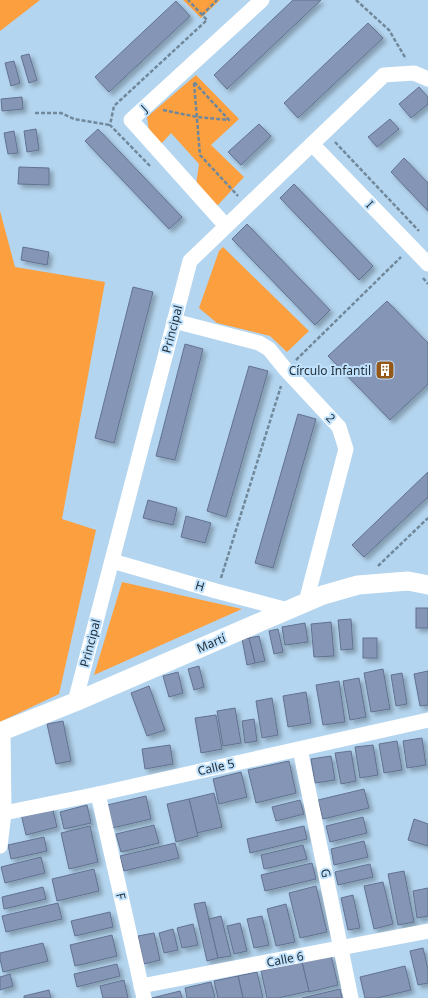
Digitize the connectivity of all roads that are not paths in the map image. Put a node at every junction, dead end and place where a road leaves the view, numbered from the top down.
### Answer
1 (262, 0) edge
2 (428, 79) edge
3 (312, 144) junction
4 (226, 226) junction
5 (428, 264) edge
6 (174, 322) junction
7 (112, 561) junction
8 (428, 585) edge
9 (306, 602) junction
10 (288, 610) junction
11 (75, 702) junction
12 (428, 720) edge
13 (1, 732) edge
14 (300, 749) junction
15 (98, 794) junction
16 (4, 813) junction
17 (0, 846) edge
18 (428, 931) edge
19 (341, 948) junction
20 (142, 992) edge
21 (351, 998) edge

1 - 4 street, J
2 - 3 street, Principal
3 - 4 street, Principal
3 - 5 street, I
4 - 6 street, Principal
6 - 7 street, Principal
6 - 9 street, 2
7 - 10 street, H
7 - 11 street, Principal
8 - 9 street, Martí
9 - 10 street, Martí
10 - 11 street, Martí
11 - 13 street, Martí
12 - 14 street, Calle 5
13 - 16 street
14 - 15 street, Calle 5
14 - 19 street, G
15 - 16 street, Calle 5
15 - 20 street, F
16 - 17 street
18 - 19 street, Calle 6
19 - 20 street, Calle 6
19 - 21 street, G

